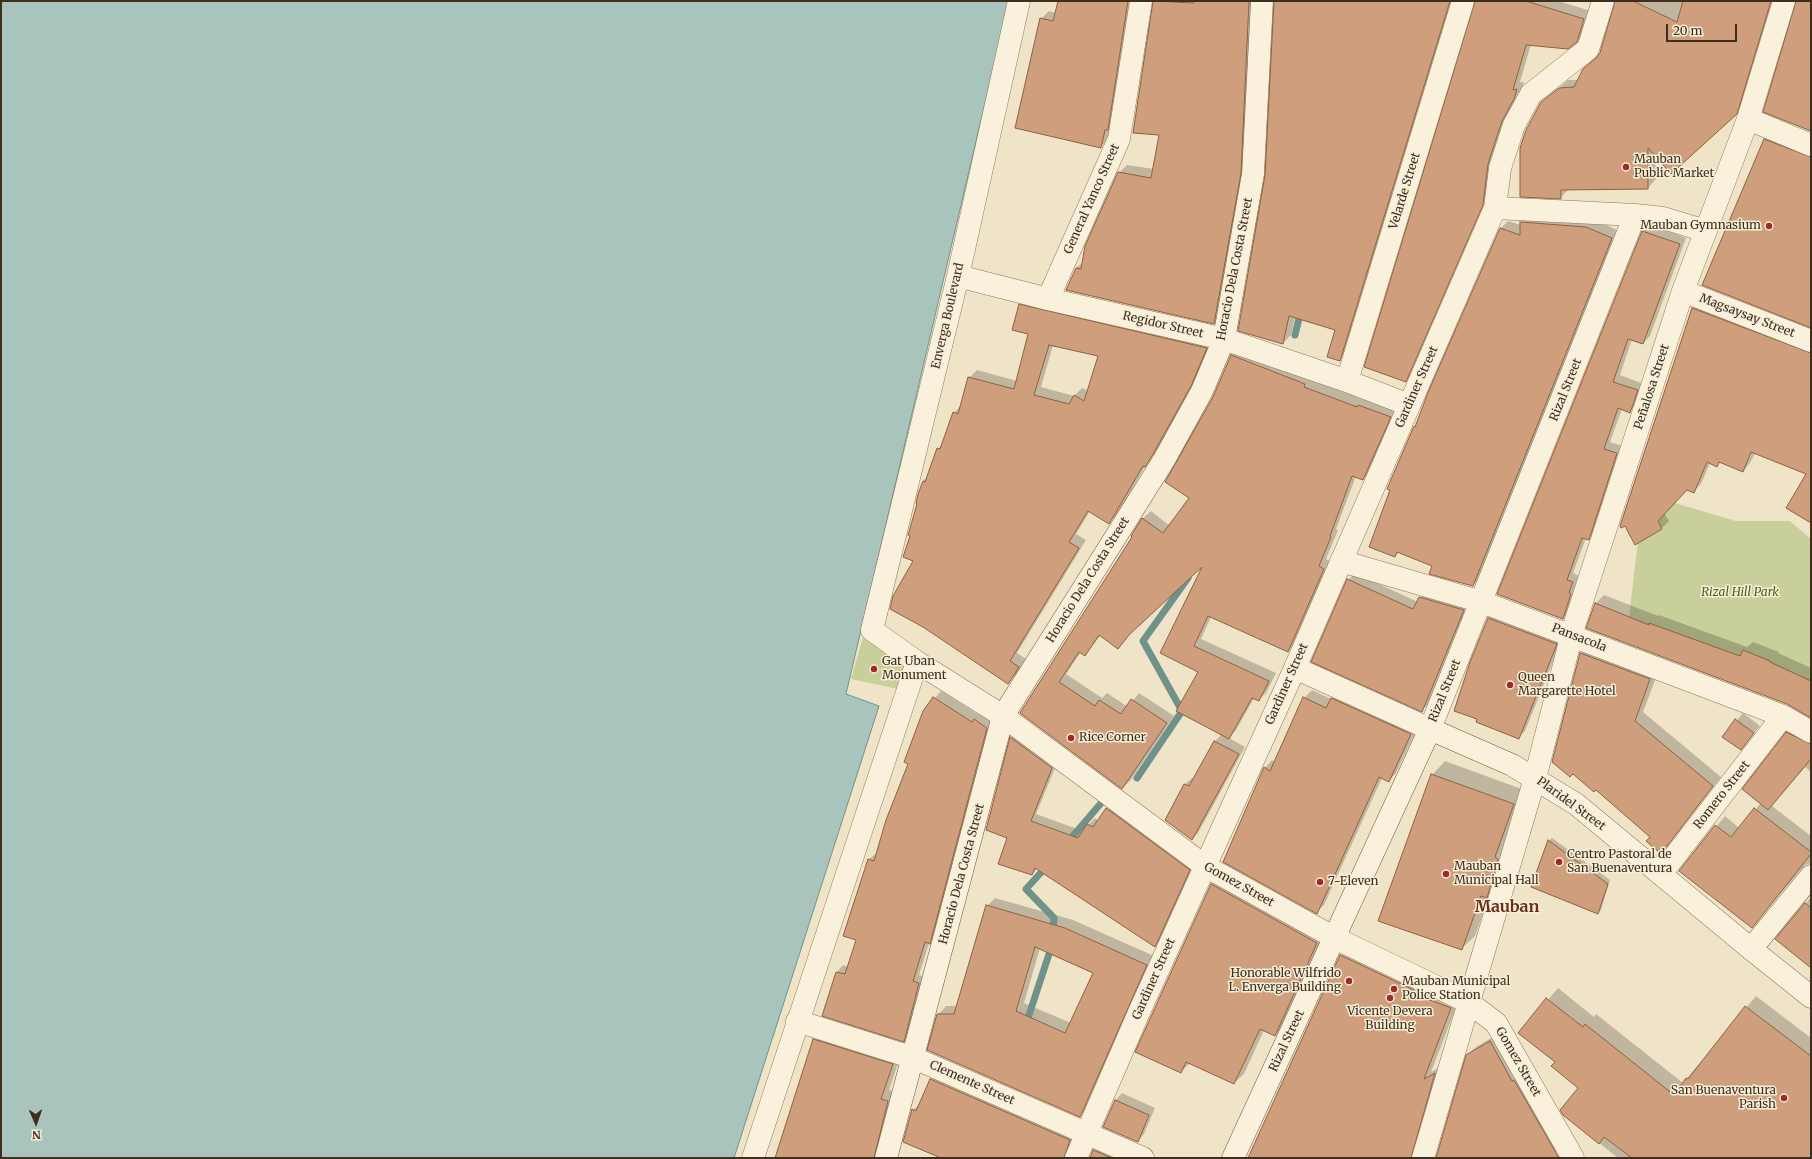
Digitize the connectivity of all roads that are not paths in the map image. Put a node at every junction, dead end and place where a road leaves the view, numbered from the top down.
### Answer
1 (1019, 1) edge
2 (1140, 1) edge
3 (1262, 1) edge
4 (1463, 1) edge
5 (1603, 1) edge
6 (1784, 1) edge
7 (1748, 119) junction
8 (1811, 145) edge
9 (1495, 208) junction
10 (1635, 215) junction
11 (1706, 231) junction
12 (958, 276) junction
13 (1684, 291) junction
14 (1048, 300) junction
15 (1224, 339) junction
16 (1811, 341) edge
17 (1347, 381) junction
18 (1409, 405) junction
19 (1341, 561) junction
20 (1482, 602) junction
21 (872, 630) joint
22 (1572, 636) junction
23 (917, 662) junction
24 (1295, 668) junction
25 (1003, 716) junction
26 (1783, 716) junction
27 (1430, 729) junction
28 (1811, 732) edge
29 (1535, 778) junction
30 (1205, 866) junction
31 (1661, 874) junction
32 (1811, 876) edge
33 (1336, 938) junction
34 (1751, 949) junction
35 (1811, 997) edge
36 (1468, 1002) junction
37 (796, 1021) junction
38 (914, 1058) junction
39 (1086, 1133) junction
40 (753, 1158) edge
41 (886, 1158) edge
42 (1076, 1158) edge
43 (1143, 1158) edge
44 (1233, 1158) edge
45 (1423, 1158) edge
46 (1573, 1158) edge

1 - 12 street, Enverga Boulevard
2 - 14 street, General Yanco Street
3 - 15 street, Horacio Dela Costa Street
4 - 17 street, Velarde Street
5 - 9 street, Gardiner Street
6 - 7 street, Peñalosa Street
7 - 8 street
7 - 11 street, Peñalosa Street
9 - 10 street
9 - 18 street, Gardiner Street
10 - 11 street
10 - 20 street, Rizal Street
11 - 13 street, Peñalosa Street
12 - 14 street, Regidor Street
12 - 21 street, Enverga Boulevard
13 - 16 street, Magsaysay Street
13 - 22 street, Peñalosa Street
14 - 15 street, Regidor Street
15 - 17 street, Regidor Street
15 - 25 street, Horacio Dela Costa Street
17 - 18 street, Regidor Street
18 - 19 street, Gardiner Street
19 - 20 street, Pansacola
19 - 24 street, Gardiner Street
20 - 22 street, Pansacola
20 - 27 street, Rizal Street
21 - 23 street, Gomez Street
22 - 26 street, Pansacola
22 - 29 street, Peñalosa Street
23 - 25 street, Gomez Street
23 - 37 street
24 - 27 street, Plaridel Street
24 - 30 street, Gardiner Street
25 - 30 street, Gomez Street
25 - 38 street, Horacio Dela Costa Street
26 - 28 street, Pansacola
26 - 31 street, Romero Street
27 - 29 street, Plaridel Street
27 - 33 street, Rizal Street
29 - 31 street, Plaridel Street
29 - 36 street, Peñalosa Street
30 - 33 street, Gomez Street
30 - 39 street, Gardiner Street
31 - 34 street, Plaridel Street
32 - 34 street
33 - 36 street, Gomez Street
33 - 44 street, Rizal Street
34 - 35 street, Plaridel Street
36 - 45 street, Peñalosa Street
36 - 46 street, Gomez Street
37 - 38 street, Clemente Street
37 - 40 street
38 - 39 street, Clemente Street
38 - 41 street, Horacio Dela Costa Street
39 - 42 street, Gardiner Street
39 - 43 street, Clemente Street

